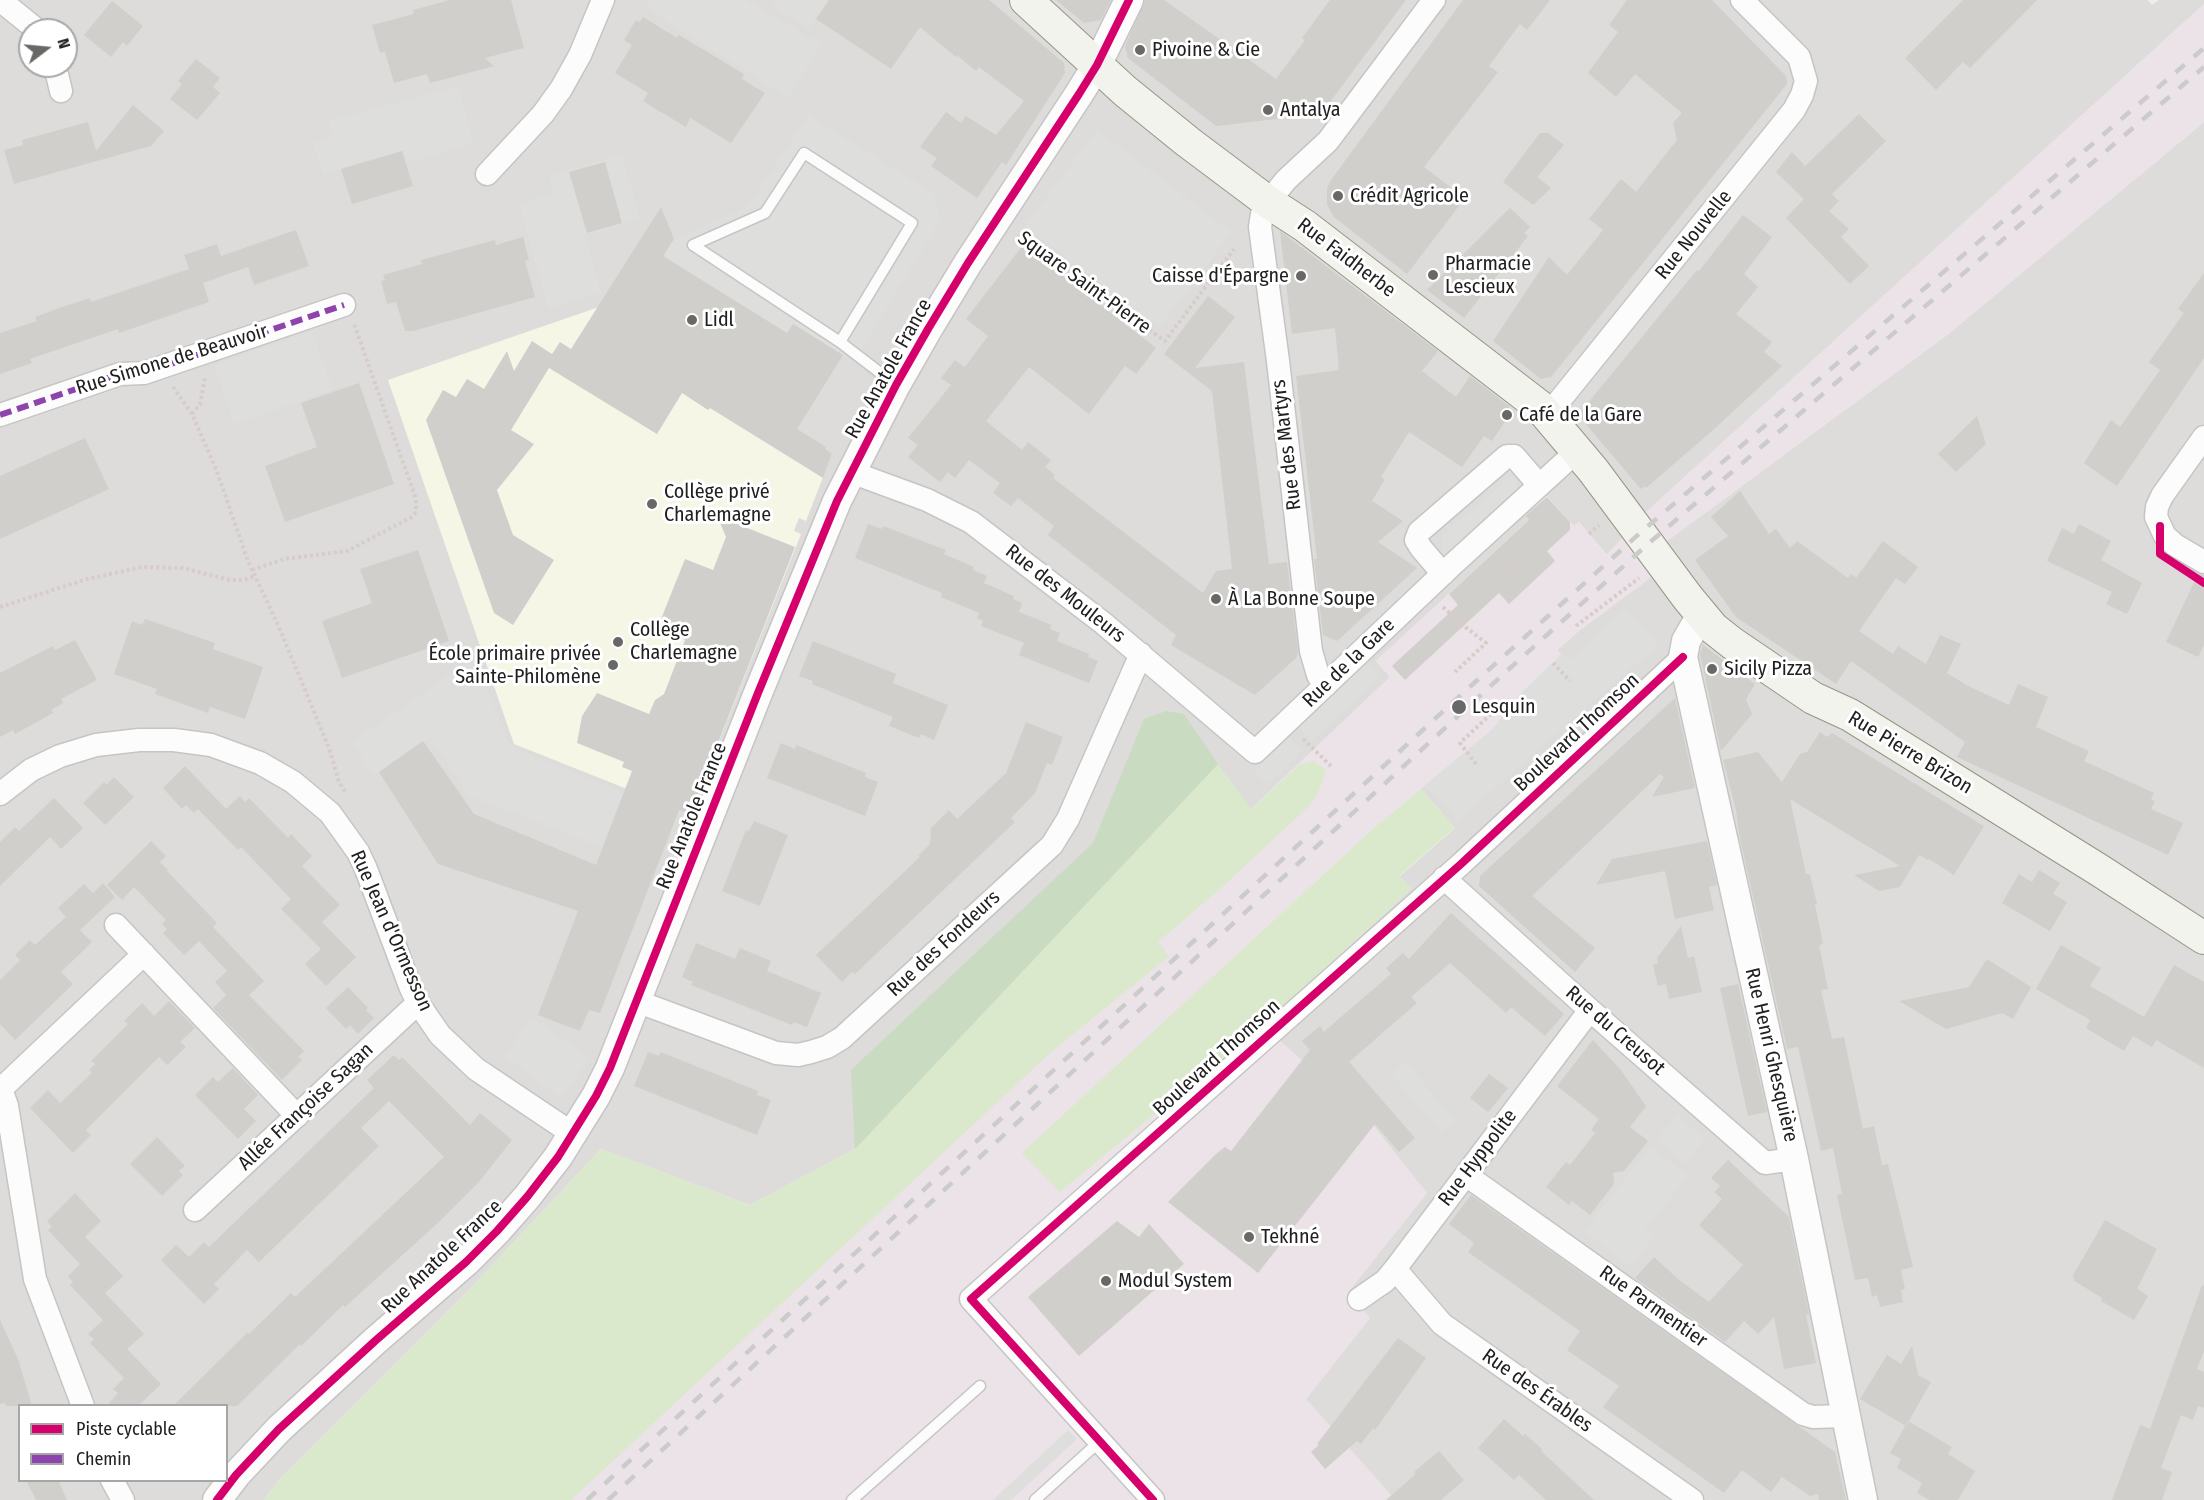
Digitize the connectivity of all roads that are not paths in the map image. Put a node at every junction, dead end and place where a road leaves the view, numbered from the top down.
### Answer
1 (0, 0) edge
2 (603, 0) edge
3 (1026, 0) edge
4 (1130, 0) edge
5 (1434, 0) edge
6 (1742, 0) edge
7 (22, 18) edge
8 (1097, 65) junction
9 (58, 78) edge
10 (61, 91) dead end
11 (487, 174) dead end
12 (1268, 202) junction
13 (344, 305) road end
14 (840, 342) junction
15 (896, 385) junction
16 (0, 415) edge
17 (1547, 416) junction
18 (2204, 437) edge
19 (1577, 451) junction
20 (851, 472) junction
21 (1539, 485) junction
22 (1652, 550) joint
23 (2204, 562) edge
24 (1443, 574) junction
25 (1701, 615) junction
26 (1142, 654) junction
27 (1683, 657) junction
28 (1325, 686) junction
29 (1255, 752) joint
30 (0, 794) edge
31 (1444, 878) junction
32 (116, 925) dead end
33 (2204, 938) edge
34 (144, 954) junction
35 (636, 1001) junction
36 (418, 1003) junction
37 (1590, 1010) junction
38 (1, 1088) edge
39 (297, 1116) junction
40 (573, 1134) junction
41 (1794, 1159) junction
42 (1466, 1175) junction
43 (195, 1210) dead end
44 (1395, 1269) junction
45 (1359, 1299) dead end
46 (980, 1386) dead end
47 (82, 1404) edge
48 (1847, 1416) junction
49 (1100, 1441) junction
50 (113, 1482) edge
51 (123, 1500) edge
52 (217, 1500) edge
53 (852, 1500) edge
54 (1035, 1500) edge
55 (1153, 1500) edge
56 (1692, 1500) edge
57 (1863, 1500) edge

1 - 7 street
2 - 11 street
3 - 8 main road, Rue Faidherbe
4 - 8 street, Rue Anatole France
5 - 12 street
6 - 17 street, Rue Nouvelle
8 - 12 main road, Rue Faidherbe
8 - 15 street, Rue Anatole France
9 - 10 street
12 - 17 main road, Rue Faidherbe
12 - 28 street, Rue des Martyrs
13 - 16 street, Rue Simone de Beauvoir
14 - 14 lane
14 - 15 lane
15 - 20 street, Rue Anatole France
17 - 19 main road, Rue Faidherbe
18 - 23 street
19 - 21 street, Rue de la Gare
19 - 22 main road, Rue Faidherbe
20 - 26 street, Rue des Mouleurs
20 - 35 street, Rue Anatole France
21 - 24 street, Rue de la Gare
21 - 24 street
22 - 25 main road, Rue Pierre Brizon
24 - 28 street, Rue de la Gare
25 - 27 street
25 - 33 main road, Rue Pierre Brizon
26 - 29 street, Rue des Mouleurs
26 - 35 street, Rue des Fondeurs
27 - 31 street, Boulevard Thomson
27 - 41 street, Rue Henri Ghesquière
28 - 29 street, Rue de la Gare
30 - 36 street, Rue Jean d'Ormesson
31 - 37 street, Rue du Creusot
31 - 49 street, Boulevard Thomson
32 - 34 street
34 - 38 street
34 - 39 street
35 - 40 street, Rue Anatole France
36 - 39 street, Allée Françoise Sagan
36 - 40 street, Rue Jean d'Ormesson
37 - 41 street, Rue du Creusot
37 - 42 street, Rue Hyppolite
38 - 47 street
39 - 43 street, Allée Françoise Sagan
40 - 52 street, Rue Anatole France
41 - 48 street, Rue Henri Ghesquière
42 - 44 street, Rue Hyppolite
42 - 48 street, Rue Parmentier
44 - 45 street, Rue Hyppolite
44 - 56 street, Rue des Érables
46 - 53 lane
48 - 57 street, Rue Henri Ghesquière
49 - 54 lane
49 - 55 street, Boulevard Thomson
50 - 51 street

